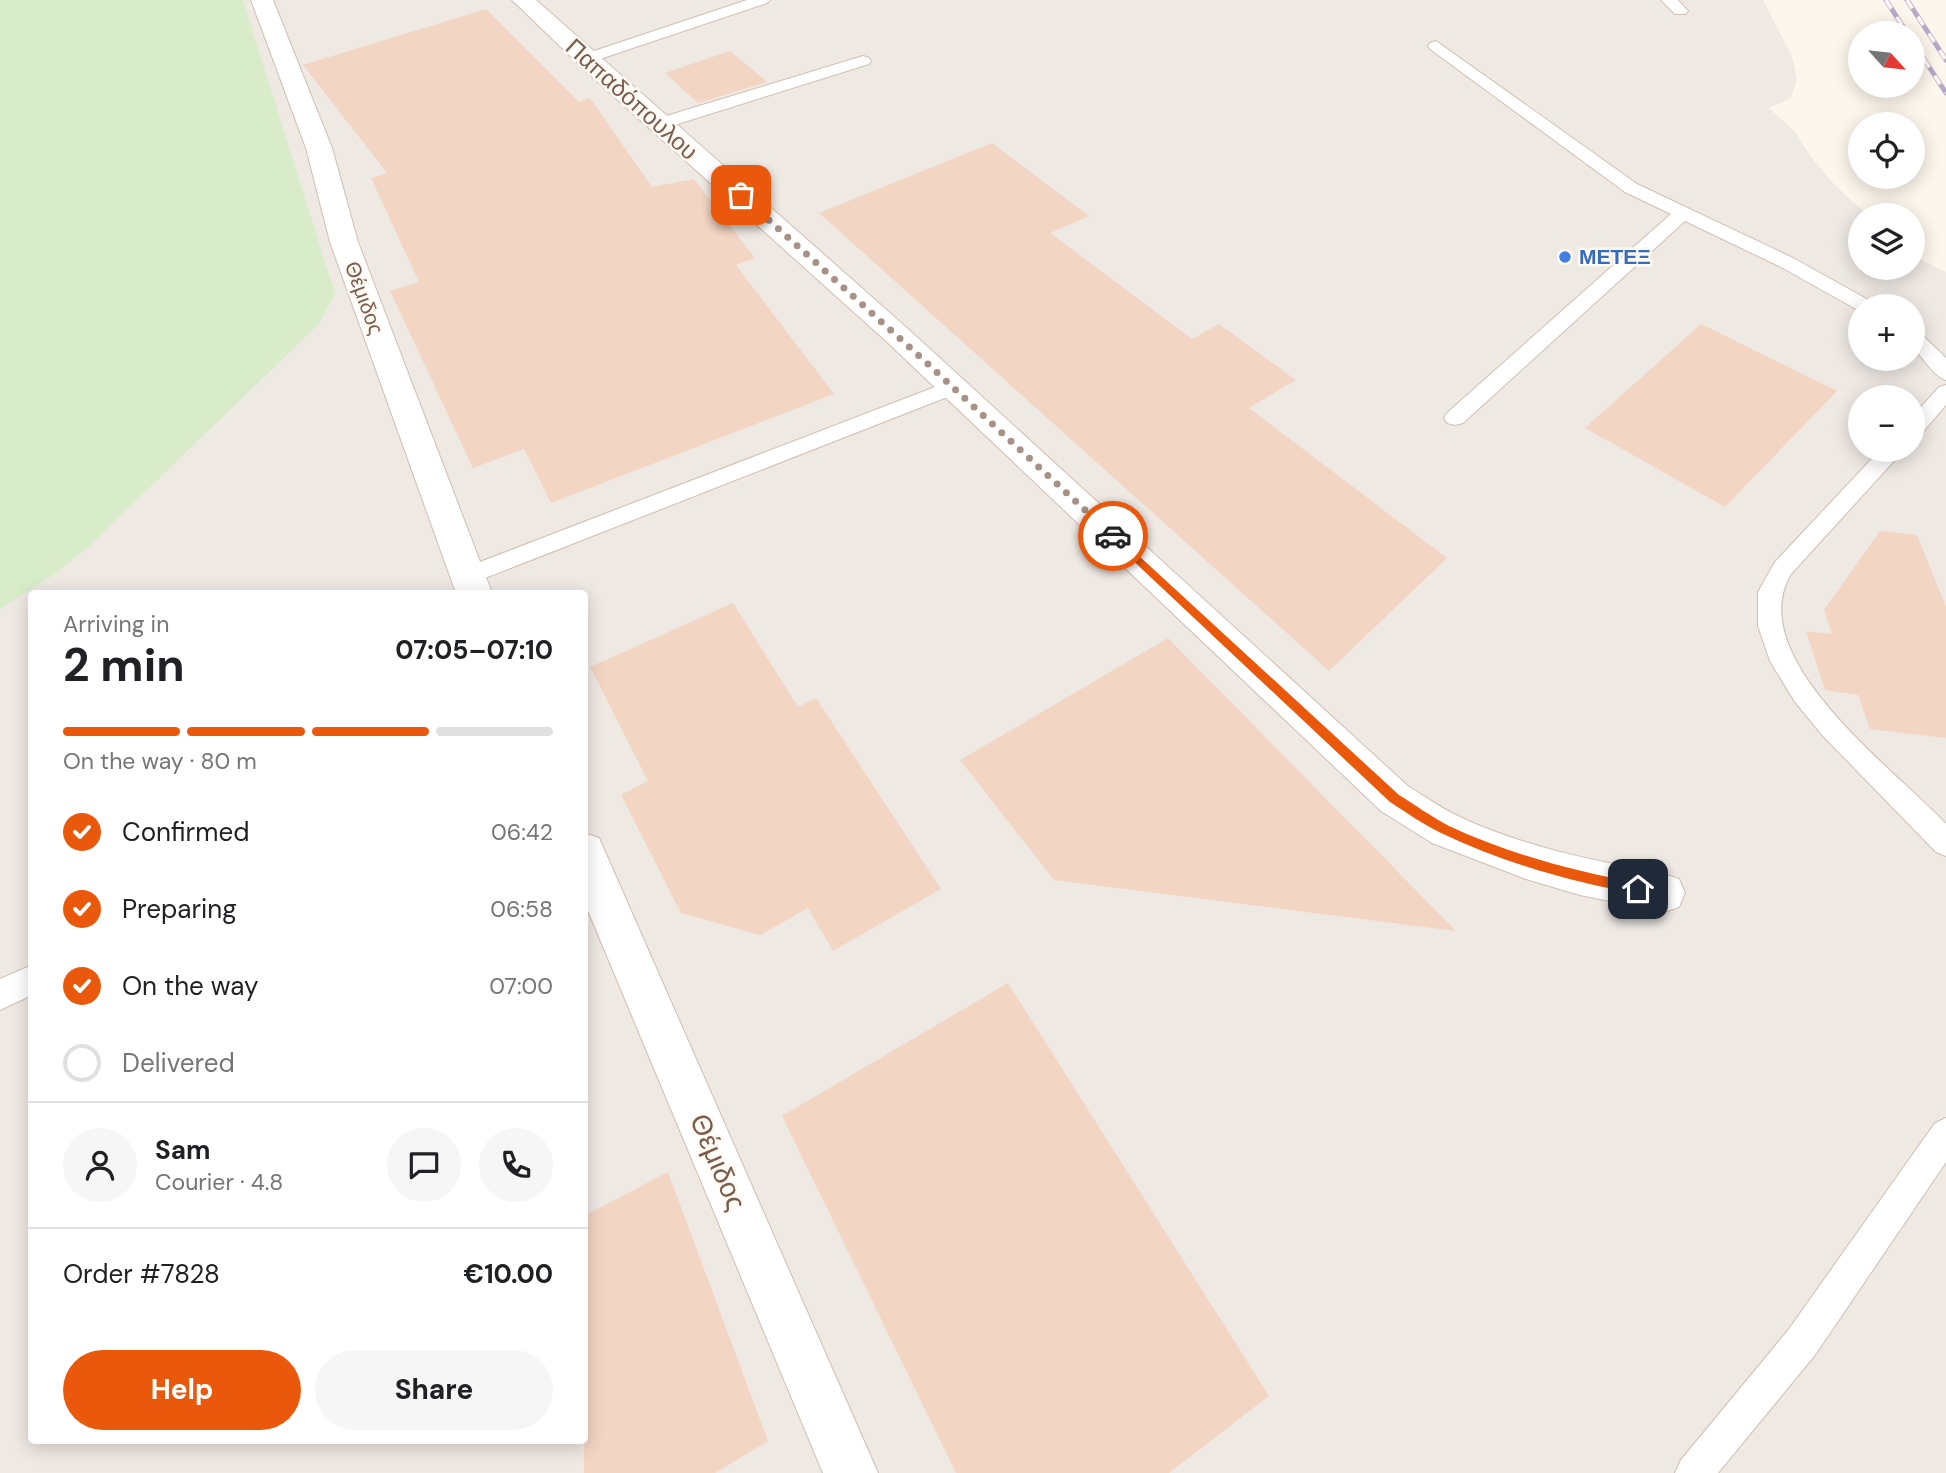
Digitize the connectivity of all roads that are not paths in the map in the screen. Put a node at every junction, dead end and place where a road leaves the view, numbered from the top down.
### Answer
1 (262, 0) edge
2 (523, 0) edge
3 (762, 0) edge
4 (1436, 46) dead end
5 (585, 59) junction
6 (863, 61) dead end
7 (659, 124) junction
8 (1682, 214) junction
9 (1848, 297) edge
10 (1925, 348) edge
11 (1946, 373) edge
12 (953, 387) junction
13 (1946, 392) edge
14 (1925, 416) edge
15 (1455, 418) dead end
16 (1882, 462) edge
17 (471, 585) edge
18 (1946, 843) edge
19 (588, 860) edge
20 (1664, 893) dead end
21 (28, 981) edge
22 (0, 995) edge
23 (1946, 1134) edge
24 (851, 1473) edge
25 (1694, 1473) edge

1 - 17 street, Θέμιδος
2 - 5 street, Παπαδόπουλου
3 - 5 lane
4 - 8 lane
5 - 7 street, Παπαδόπουλου
6 - 7 lane
7 - 12 street, Παπαδόπουλου
8 - 9 lane
8 - 15 lane
10 - 11 lane
12 - 17 lane
12 - 20 street, Παπαδόπουλου
13 - 14 lane
16 - 18 lane
19 - 24 street, Θέμιδος
21 - 22 lane
23 - 25 lane

